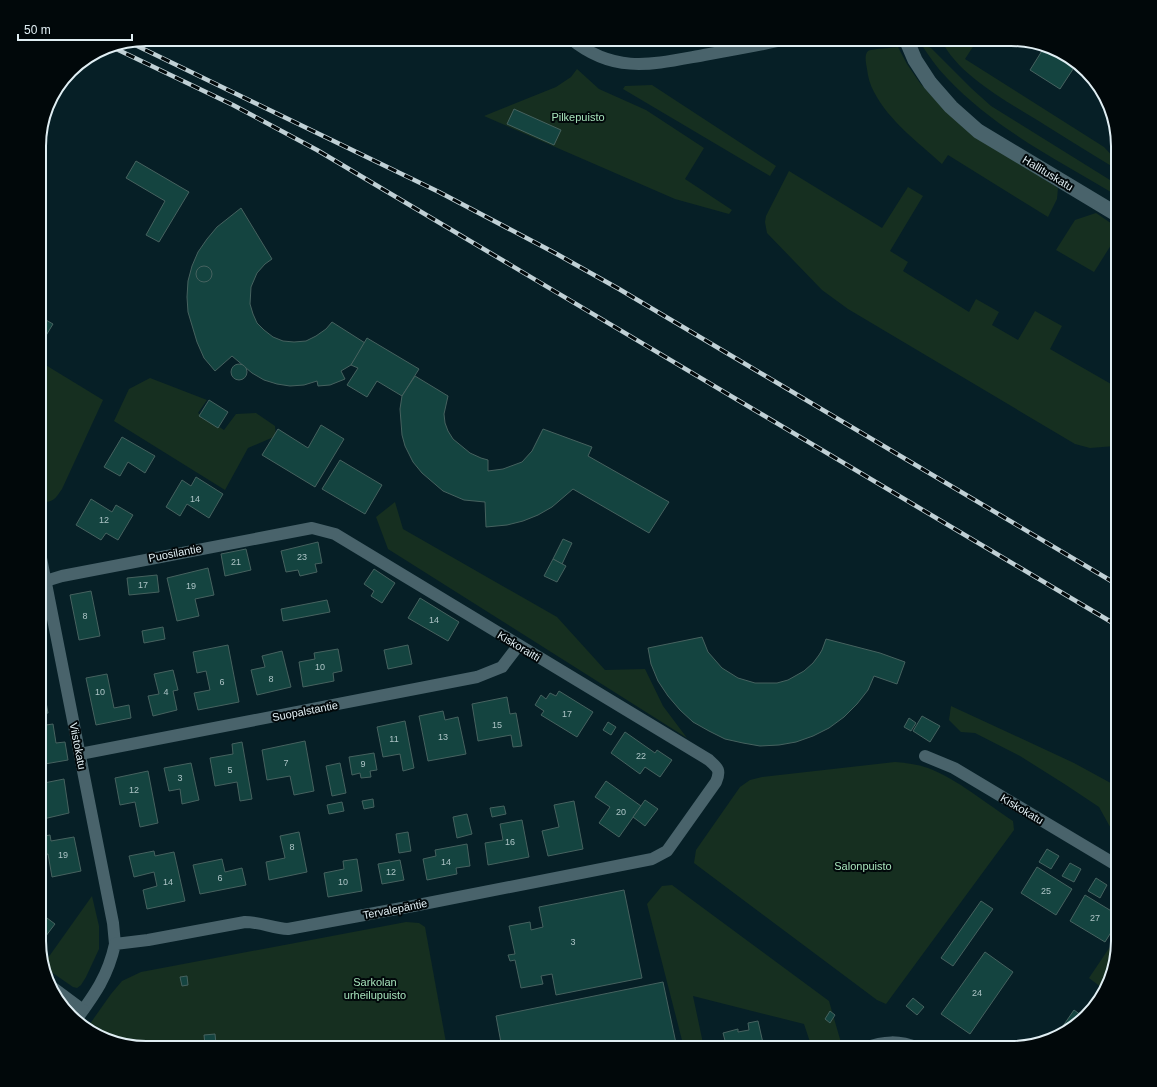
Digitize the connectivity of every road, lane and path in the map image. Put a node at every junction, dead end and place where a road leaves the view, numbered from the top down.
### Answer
1 (581, 46) edge
2 (736, 46) edge
3 (909, 46) edge
4 (1111, 211) edge
5 (312, 528) joint
6 (46, 581) edge
7 (46, 600) edge
8 (518, 646) junction
9 (80, 754) junction
10 (925, 756) dead end
11 (719, 774) joint
12 (1111, 862) edge
13 (115, 944) junction
14 (60, 993) edge
15 (84, 1010) junction
16 (80, 1016) edge

1 - 2 street
3 - 4 street, Hallituskatu
5 - 6 street, Puosilantie
5 - 8 street, Kiskoraitti
7 - 9 street, Viistokatu
8 - 9 street, Suopalstantie
8 - 11 street, Kiskoraitti
9 - 13 street, Viistokatu
10 - 12 street, Kiskokatu
11 - 13 street, Tervalepäntie
13 - 15 street
14 - 15 street
15 - 16 street

